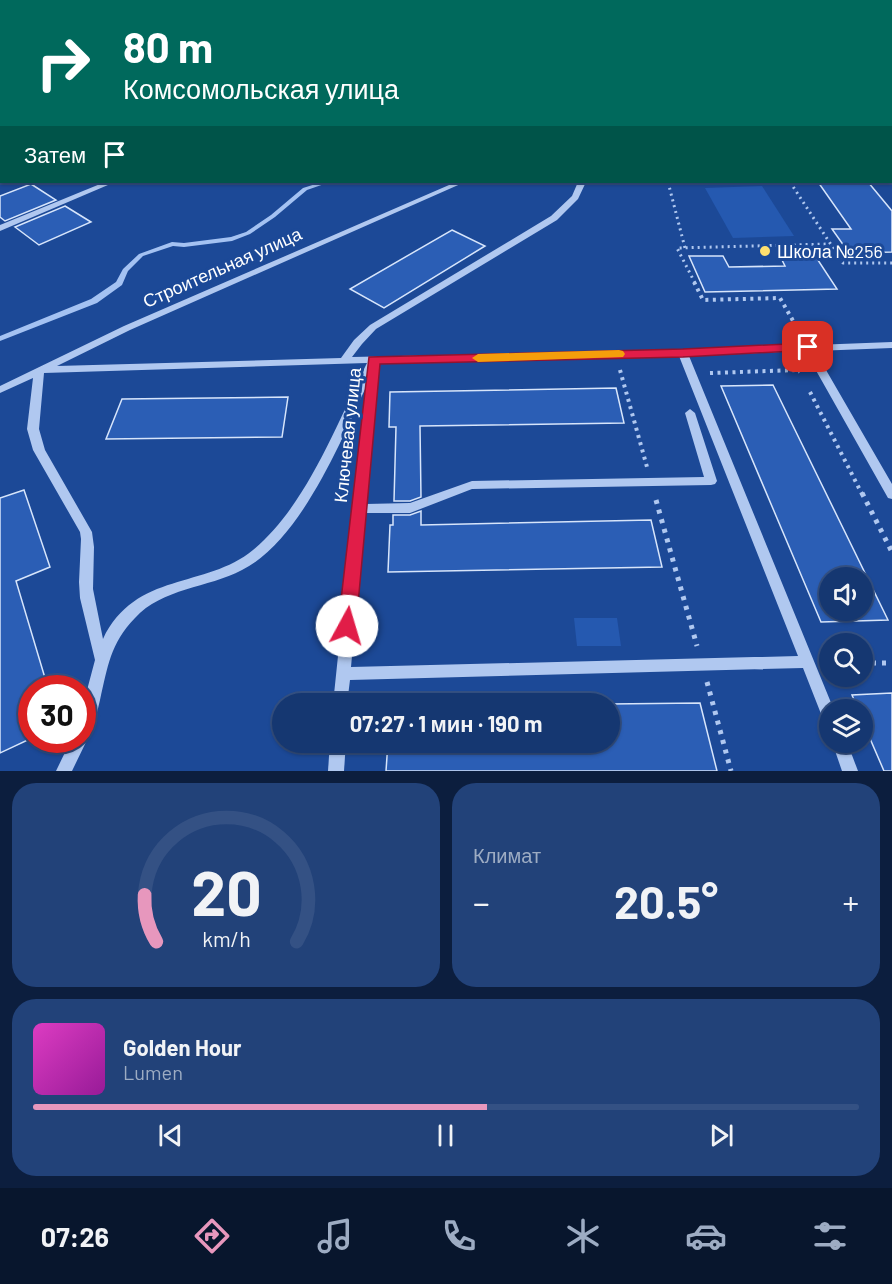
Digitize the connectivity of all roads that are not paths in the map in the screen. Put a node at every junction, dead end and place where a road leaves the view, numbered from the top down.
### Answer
1 (109, 183) edge
2 (459, 183) edge
3 (581, 183) edge
4 (0, 228) edge
5 (892, 345) edge
6 (808, 347) junction
7 (683, 353) junction
8 (374, 360) junction
9 (344, 361) junction
10 (39, 370) junction
11 (0, 390) edge
12 (690, 413) dead end
13 (892, 495) edge
14 (359, 508) junction
15 (807, 662) junction
16 (103, 663) junction
17 (342, 674) junction
18 (96, 686) edge
19 (341, 693) edge
20 (822, 699) edge
21 (73, 753) edge
22 (337, 753) edge
23 (843, 753) edge
24 (64, 771) edge
25 (336, 771) edge
26 (850, 771) edge

1 - 4 street
2 - 10 street, Строительная улица
3 - 9 street
5 - 6 street
6 - 7 street
6 - 13 street
7 - 8 street
7 - 15 street
8 - 9 street, Ключевая улица
8 - 14 street, Ключевая улица
8 - 16 street
9 - 10 street, Ключевая улица
10 - 11 street, Строительная улица
10 - 16 street
12 - 14 street
14 - 17 street, Ключевая улица
15 - 17 street
15 - 20 street
16 - 18 street
17 - 19 street, Ключевая улица
21 - 24 street
22 - 25 street
23 - 26 street

